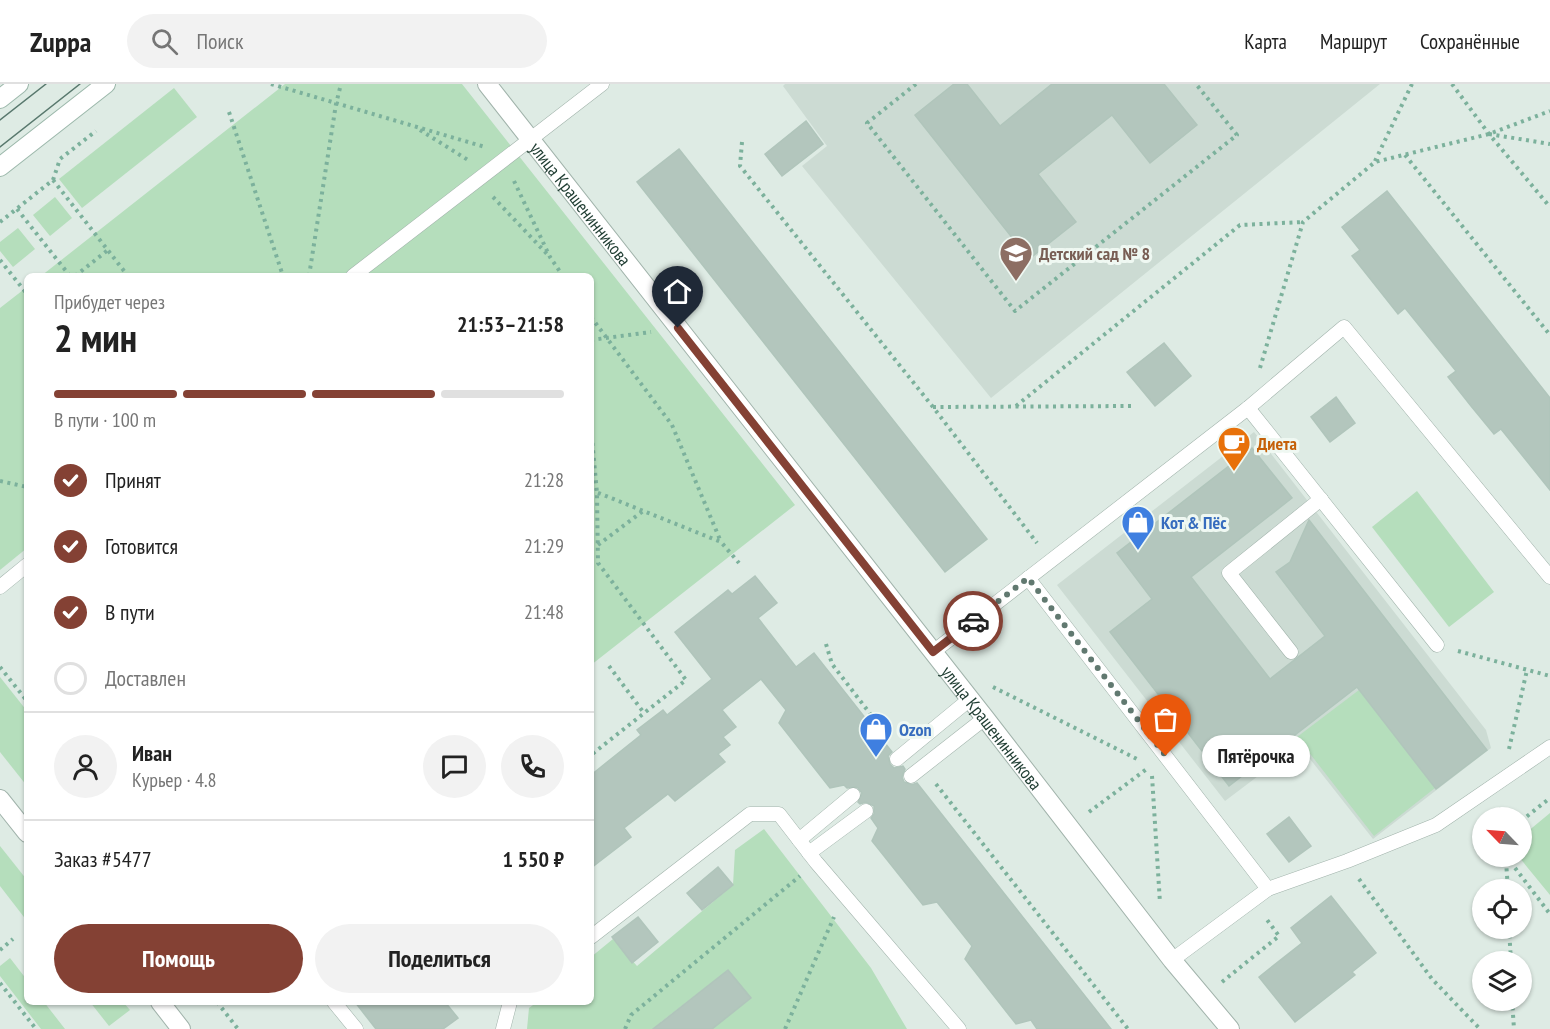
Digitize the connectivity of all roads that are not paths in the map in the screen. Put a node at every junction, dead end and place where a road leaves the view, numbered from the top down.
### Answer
1 (20, 84) edge
2 (106, 84) edge
3 (487, 84) edge
4 (602, 84) edge
5 (0, 99) edge
6 (532, 140) junction
7 (0, 167) edge
8 (357, 273) edge
9 (1248, 408) junction
10 (1321, 500) junction
11 (24, 567) edge
12 (1550, 577) edge
13 (1028, 578) junction
14 (0, 587) edge
15 (1437, 645) road end
16 (933, 652) junction
17 (1291, 652) dead end
18 (970, 699) junction
19 (985, 718) junction
20 (1550, 747) edge
21 (900, 757) road end
22 (911, 776) dead end
23 (853, 795) dead end
24 (0, 799) edge
25 (866, 811) dead end
26 (24, 829) edge
27 (799, 840) junction
28 (812, 858) junction
29 (1268, 889) junction
30 (594, 935) edge
31 (1172, 960) junction
32 (162, 1005) edge
33 (336, 1005) edge
34 (509, 1005) edge
35 (176, 1027) edge
36 (356, 1029) edge
37 (503, 1029) edge
38 (959, 1029) edge
39 (1230, 1029) edge

1 - 5 street
2 - 7 street
3 - 6 street, улица Крашенинникова
4 - 6 lane
6 - 8 lane
6 - 16 street, улица Крашенинникова
9 - 10 lane
9 - 12 lane
9 - 13 lane
10 - 15 lane
10 - 17 lane
11 - 14 lane
13 - 16 lane
13 - 29 lane
16 - 18 street, улица Крашенинникова
18 - 19 street, улица Крашенинникова
18 - 21 lane
19 - 22 lane
19 - 31 street, улица Крашенинникова
20 - 29 lane
23 - 27 lane
24 - 26 street
25 - 28 lane
27 - 28 lane
27 - 30 lane
28 - 38 lane
29 - 31 lane
31 - 39 street, улица Крашенинникова
32 - 35 street
33 - 36 lane
34 - 37 lane

